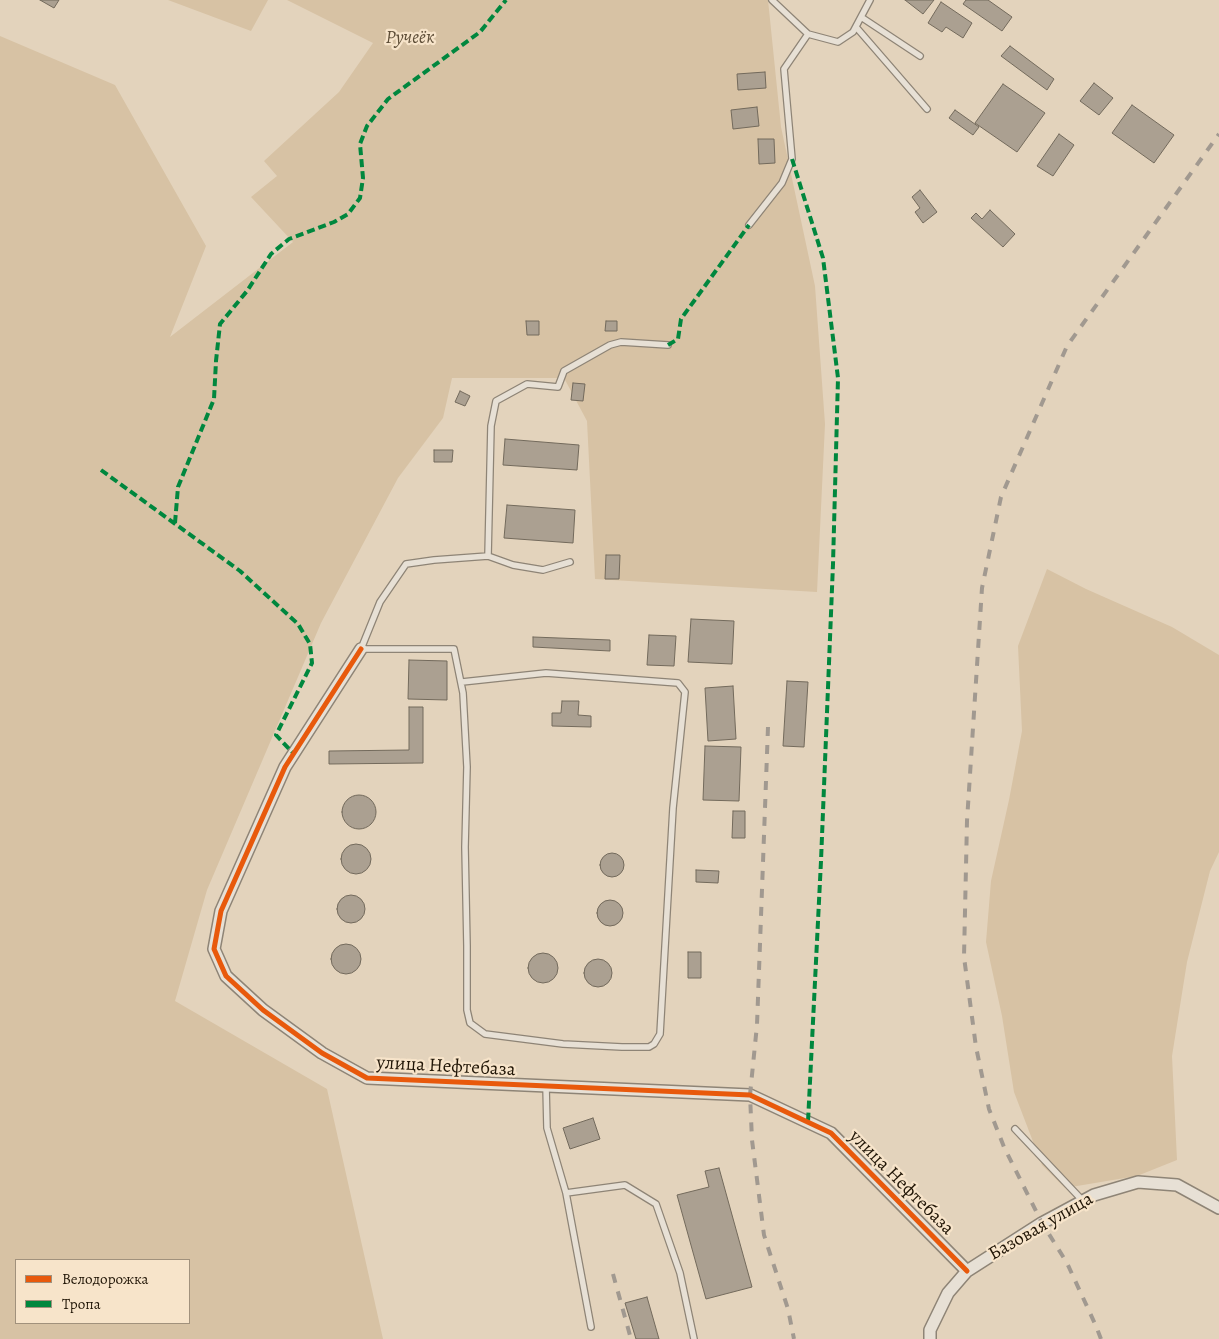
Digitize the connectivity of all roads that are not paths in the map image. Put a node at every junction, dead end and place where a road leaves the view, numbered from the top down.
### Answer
1 (772, 0) edge
2 (870, 0) edge
3 (861, 17) junction
4 (856, 27) junction
5 (808, 34) junction
6 (920, 56) dead end
7 (927, 109) dead end
8 (749, 226) dead end
9 (668, 345) dead end
10 (488, 556) junction
11 (570, 562) dead end
12 (361, 649) junction
13 (462, 682) junction
14 (546, 1086) junction
15 (1015, 1130) dead end
16 (566, 1193) junction
17 (1083, 1201) junction
18 (1219, 1208) edge
19 (967, 1271) junction
20 (591, 1327) dead end
21 (694, 1339) edge
22 (930, 1339) edge

1 - 5 lane
2 - 3 lane
3 - 4 lane
3 - 6 lane
4 - 5 lane
4 - 7 lane
5 - 8 lane
9 - 10 lane
10 - 11 lane
10 - 12 lane
12 - 13 lane
12 - 14 street, улица Нефтебаза
13 - 13 lane
14 - 16 lane
14 - 19 street, улица Нефтебаза
15 - 17 lane
16 - 20 lane
16 - 21 lane
17 - 18 street, Базовая улица
17 - 19 street, Базовая улица
19 - 22 street, Базовая улица

